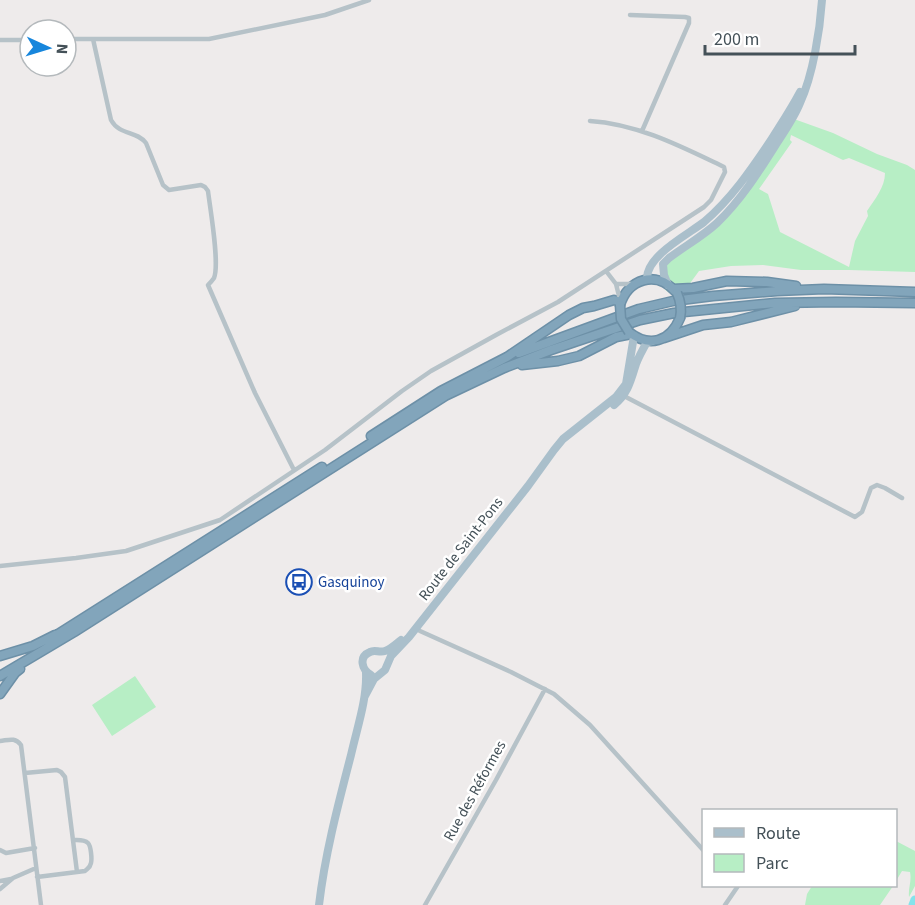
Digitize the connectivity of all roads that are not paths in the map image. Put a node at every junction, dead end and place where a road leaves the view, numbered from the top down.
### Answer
1 (369, 0) edge
2 (822, 0) edge
3 (630, 15) dead end
4 (78, 39) edge
5 (93, 39) junction
6 (0, 40) edge
7 (18, 40) edge
8 (809, 75) junction
9 (590, 121) dead end
10 (642, 131) junction
11 (606, 271) junction
12 (647, 279) junction
13 (616, 284) junction
14 (634, 284) junction
15 (673, 289) junction
16 (824, 289) junction
17 (915, 292) edge
18 (621, 302) junction
19 (836, 302) junction
20 (915, 303) edge
21 (631, 334) junction
22 (660, 339) junction
23 (507, 357) junction
24 (504, 368) junction
25 (622, 394) junction
26 (294, 470) junction
27 (902, 498) dead end
28 (0, 566) edge
29 (415, 629) junction
30 (74, 632) junction
31 (61, 633) junction
32 (380, 652) junction
33 (0, 656) edge
34 (387, 667) junction
35 (366, 673) junction
36 (0, 674) edge
37 (378, 675) junction
38 (545, 689) junction
39 (0, 694) edge
40 (365, 696) junction
41 (0, 741) edge
42 (26, 773) junction
43 (331, 834) junction
44 (73, 840) junction
45 (34, 849) junction
46 (702, 849) edge
47 (0, 850) edge
48 (36, 868) junction
49 (77, 872) junction
50 (37, 877) junction
51 (13, 878) junction
52 (0, 881) edge
53 (735, 887) edge
54 (0, 889) edge
55 (40, 905) edge
56 (319, 905) edge
57 (324, 905) edge
58 (425, 905) edge
59 (725, 905) edge

1 - 5 street
2 - 8 main road
3 - 10 street
4 - 5 street
5 - 26 street
6 - 7 street
8 - 12 main road
8 - 15 main road
9 - 10 street
10 - 11 street
11 - 13 street
11 - 26 street
12 - 14 highway
12 - 15 highway
13 - 14 street
13 - 18 street
14 - 18 highway
15 - 16 highway
15 - 22 highway, bridge
16 - 17 highway
16 - 23 highway
18 - 21 highway, bridge
18 - 23 highway
19 - 20 highway
19 - 22 highway
19 - 24 highway
21 - 22 highway
21 - 24 highway
21 - 25 main road, Route de Saint-Pons
22 - 25 main road, Route de Saint-Pons
23 - 31 highway
24 - 30 highway
25 - 27 street
25 - 29 main road, Route de Saint-Pons
26 - 28 street
29 - 32 main road, Route de Saint-Pons
29 - 34 main road, Route de Saint-Pons
29 - 38 street
30 - 36 highway
30 - 39 highway
31 - 33 highway
31 - 36 highway
32 - 34 main road
32 - 35 main road
34 - 37 main road
35 - 37 main road
35 - 40 main road
37 - 40 main road
38 - 46 street
38 - 58 street, Rue des Réformes
40 - 43 main road
41 - 42 street
42 - 44 street
42 - 45 street
43 - 56 main road
43 - 57 main road
44 - 49 street
44 - 49 street
45 - 47 street
45 - 48 street
48 - 50 street
48 - 51 street
49 - 50 street
50 - 55 street
51 - 52 street
51 - 54 street
53 - 59 street

